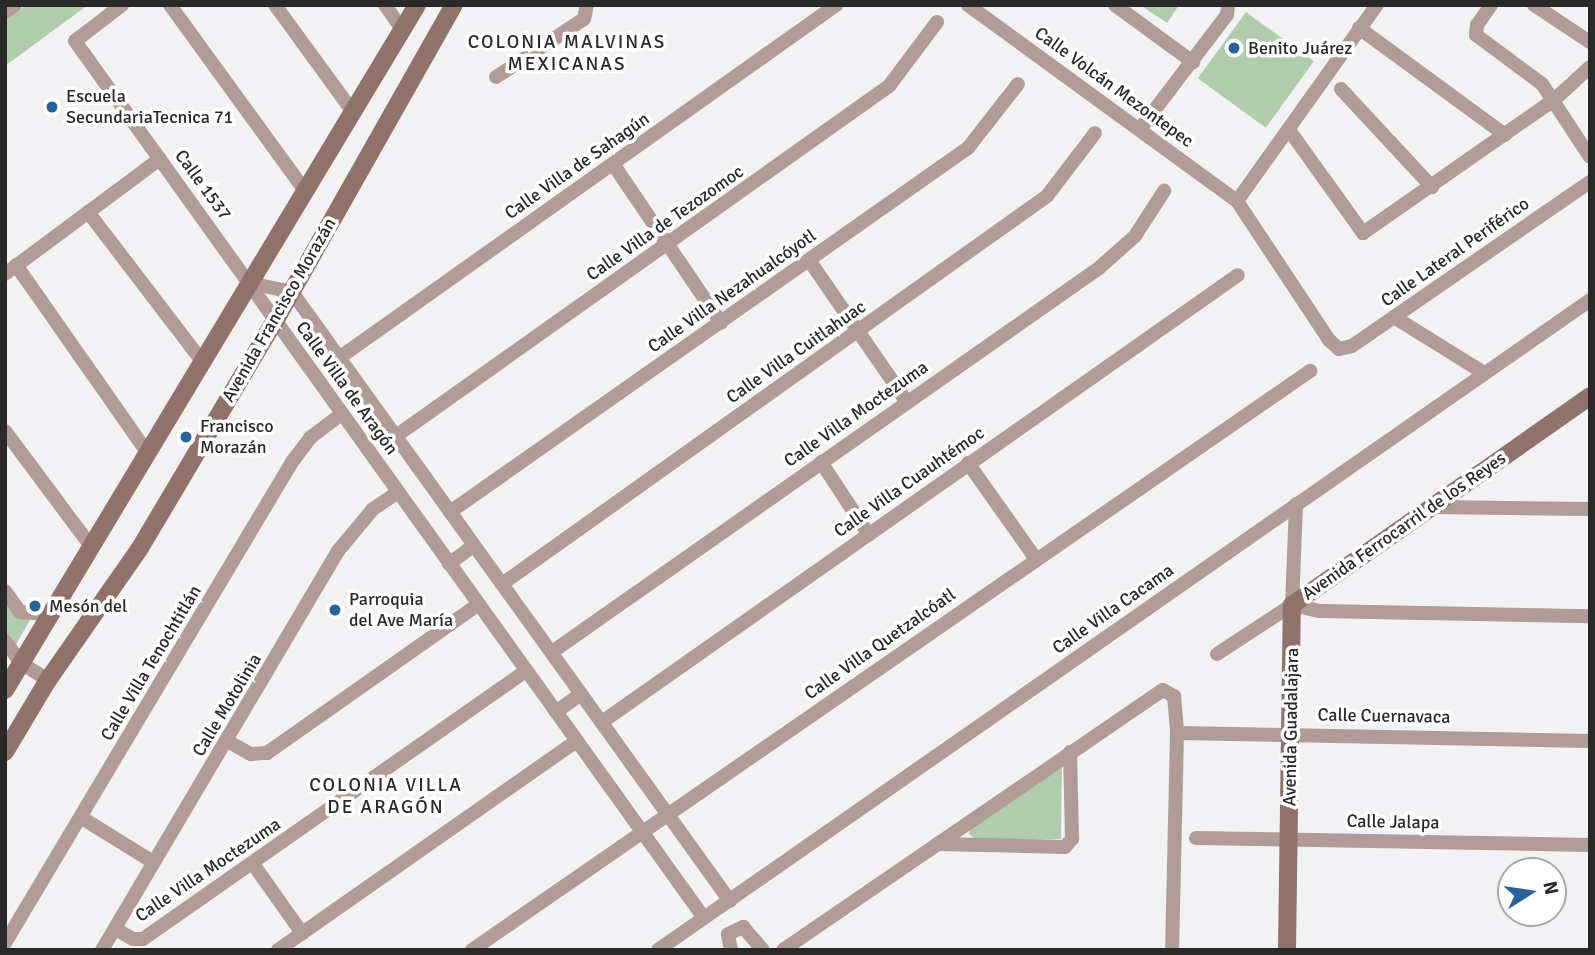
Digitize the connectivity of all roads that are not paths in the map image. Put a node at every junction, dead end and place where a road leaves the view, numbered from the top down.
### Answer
1 (15, 5) edge
2 (122, 5) edge
3 (170, 5) edge
4 (275, 5) edge
5 (385, 5) edge
6 (417, 5) edge
7 (454, 5) edge
8 (587, 5) edge
9 (836, 5) edge
10 (1115, 5) edge
11 (1377, 5) edge
12 (1491, 5) edge
13 (1534, 5) edge
14 (974, 7) edge
15 (1228, 7) edge
16 (5, 12) edge
17 (937, 22) dead end
18 (1359, 28) junction
19 (402, 29) junction
20 (1590, 42) edge
21 (1192, 62) junction
22 (1590, 66) edge
23 (496, 77) dead end
24 (1018, 84) dead end
25 (1341, 89) dead end
26 (1554, 100) junction
27 (353, 112) junction
28 (1140, 129) junction
29 (1289, 130) junction
30 (1095, 133) dead end
31 (1505, 135) junction
32 (1590, 157) edge
33 (160, 159) junction
34 (612, 164) junction
35 (1590, 182) edge
36 (1432, 187) junction
37 (306, 191) junction
38 (1164, 191) dead end
39 (1237, 201) junction
40 (88, 212) junction
41 (667, 246) junction
42 (808, 260) junction
43 (11, 269) edge
44 (1238, 275) dead end
45 (250, 283) junction
46 (292, 292) junction
47 (1590, 300) edge
48 (1394, 317) junction
49 (275, 321) junction
50 (721, 323) junction
51 (858, 332) junction
52 (1339, 349) joint
53 (339, 358) junction
54 (201, 360) junction
55 (1310, 371) dead end
56 (1484, 373) junction
57 (1588, 399) edge
58 (906, 402) junction
59 (342, 414) junction
60 (5, 431) edge
61 (396, 436) junction
62 (147, 452) junction
63 (821, 462) junction
64 (968, 463) junction
65 (398, 492) junction
66 (1296, 504) junction
67 (1431, 507) junction
68 (1590, 509) edge
69 (450, 512) junction
70 (869, 535) junction
71 (90, 545) junction
72 (474, 545) junction
73 (1036, 559) junction
74 (449, 564) junction
75 (502, 584) junction
76 (5, 592) edge
77 (479, 604) junction
78 (1292, 605) junction
79 (50, 614) junction
80 (1590, 615) edge
81 (5, 641) edge
82 (552, 653) junction
83 (1217, 654) dead end
84 (21, 663) junction
85 (526, 671) junction
86 (48, 680) junction
87 (5, 690) edge
88 (581, 694) junction
89 (556, 712) junction
90 (602, 722) junction
91 (1177, 733) junction
92 (1292, 733) junction
93 (576, 741) junction
94 (1590, 741) edge
95 (229, 742) junction
96 (5, 751) edge
97 (1070, 752) junction
98 (668, 814) junction
99 (82, 818) junction
100 (642, 832) junction
101 (1196, 838) dead end
102 (1289, 838) junction
103 (937, 844) junction
104 (1590, 845) edge
105 (153, 862) junction
106 (253, 864) junction
107 (730, 901) junction
108 (704, 918) junction
109 (115, 929) junction
110 (302, 933) junction
111 (5, 943) edge
112 (102, 950) edge
113 (278, 950) edge
114 (472, 950) edge
115 (658, 950) edge
116 (731, 950) edge
117 (763, 950) edge
118 (783, 950) edge
119 (1172, 950) edge
120 (1287, 950) edge

1 - 16 street
2 - 33 street, Calle 1537
3 - 37 street
4 - 27 street
5 - 19 street
6 - 19 street, Avenida Francisco Morazán
7 - 46 street, Avenida Francisco Morazán
8 - 23 street
9 - 34 street, Calle Villa de Sahagún
10 - 21 street
11 - 18 street
12 - 26 street
13 - 20 street
14 - 28 street, Calle Volcán Mezontepec
15 - 21 street
17 - 41 street, Calle Villa de Tezozomoc
18 - 29 street
18 - 31 street
19 - 27 street, Avenida Francisco Morazán
21 - 28 street
22 - 26 street
24 - 42 street, Calle Villa Nezahualcóyotl
25 - 36 street
26 - 31 street
26 - 32 street
27 - 37 street, Avenida Francisco Morazán
28 - 39 street, Calle Volcán Mezontepec
29 - 36 street
29 - 39 street
30 - 51 street, Calle Villa Cuitlahuac
31 - 36 street
33 - 40 street
33 - 45 street, Calle 1537
34 - 41 street
34 - 53 street, Calle Villa de Sahagún
35 - 48 street, Calle Lateral Periférico
37 - 45 street, Avenida Francisco Morazán
38 - 58 street, Calle Villa Moctezuma
39 - 52 street, Calle Volcán Mezontepec
40 - 43 street
40 - 54 street
41 - 50 street
41 - 61 street, Calle Villa de Tezozomoc
42 - 50 street, Calle Villa Nezahualcóyotl
42 - 51 street
43 - 62 street
44 - 64 street, Calle Villa Cuauhtémoc
45 - 46 street
45 - 49 street, Calle Villa de Aragón
45 - 54 street, Avenida Francisco Morazán
46 - 49 street, Avenida Francisco Morazán
46 - 53 street, Calle Villa de Aragón
47 - 56 street, Calle Villa Cacama
48 - 52 street, Calle Lateral Periférico
48 - 56 street
49 - 59 street, Calle Villa de Aragón
49 - 86 street, Avenida Francisco Morazán
50 - 69 street, Calle Villa Nezahualcóyotl
51 - 58 street
51 - 75 street, Calle Villa Cuitlahuac
53 - 61 street, Calle Villa de Aragón
54 - 62 street, Avenida Francisco Morazán
55 - 73 street, Calle Villa Quetzalcóatl
56 - 66 street, Calle Villa Cacama
57 - 67 street, Avenida Ferrocarril de los Reyes
58 - 63 street, Calle Villa Moctezuma
59 - 65 street, Calle Villa de Aragón
59 - 99 street, Calle Villa Tenochtitlán
60 - 71 street
61 - 69 street, Calle Villa de Aragón
62 - 71 street, Avenida Francisco Morazán
63 - 70 street
63 - 82 street, Calle Villa Moctezuma
64 - 70 street, Calle Villa Cuauhtémoc
64 - 73 street
65 - 74 street, Calle Villa de Aragón
65 - 95 street, Calle Motolinia
66 - 78 street, Avenida Guadalajara
66 - 107 street, Calle Villa Cacama
67 - 68 street
67 - 78 street, Avenida Ferrocarril de los Reyes
69 - 72 street, Calle Villa de Aragón
70 - 90 street, Calle Villa Cuauhtémoc
71 - 79 street, Avenida Francisco Morazán
72 - 74 street
72 - 75 street, Calle Villa de Aragón
73 - 98 street, Calle Villa Quetzalcóatl
74 - 77 street, Calle Villa de Aragón
75 - 82 street, Calle Villa de Aragón
76 - 79 street
77 - 85 street, Calle Villa de Aragón
77 - 95 street
78 - 80 street
78 - 83 street, Avenida Ferrocarril de los Reyes
78 - 92 street, Avenida Guadalajara
79 - 84 street, Avenida Francisco Morazán
81 - 84 street
82 - 88 street, Calle Villa de Aragón
84 - 86 street
84 - 87 street, Avenida Francisco Morazán
85 - 89 street, Calle Villa de Aragón
85 - 106 street, Calle Villa Moctezuma
86 - 96 street, Avenida Francisco Morazán
88 - 89 street
88 - 90 street, Calle Villa de Aragón
89 - 93 street, Calle Villa de Aragón
90 - 98 street, Calle Villa de Aragón
91 - 92 street, Calle Cuernavaca
91 - 97 street
91 - 119 street
92 - 94 street, Calle Cuernavaca
92 - 102 street, Avenida Guadalajara
93 - 100 street, Calle Villa de Aragón
93 - 110 street
95 - 105 street, Calle Motolinia
97 - 103 street
97 - 103 street
98 - 100 street, Calle Villa Quetzalcóatl
98 - 107 street, Calle Villa de Aragón
99 - 105 street
99 - 111 street, Calle Villa Tenochtitlán
100 - 108 street, Calle Villa de Aragón
100 - 114 street, Calle Villa Quetzalcóatl
101 - 102 street, Calle Jalapa
102 - 104 street, Calle Jalapa
102 - 120 street, Avenida Guadalajara
103 - 118 street
105 - 109 street, Calle Motolinia
106 - 109 street, Calle Villa Moctezuma
106 - 110 street
107 - 108 street, Calle Villa Cacama
108 - 115 street, Calle Villa Cacama
109 - 112 street, Calle Motolinia
110 - 113 street
116 - 117 street

